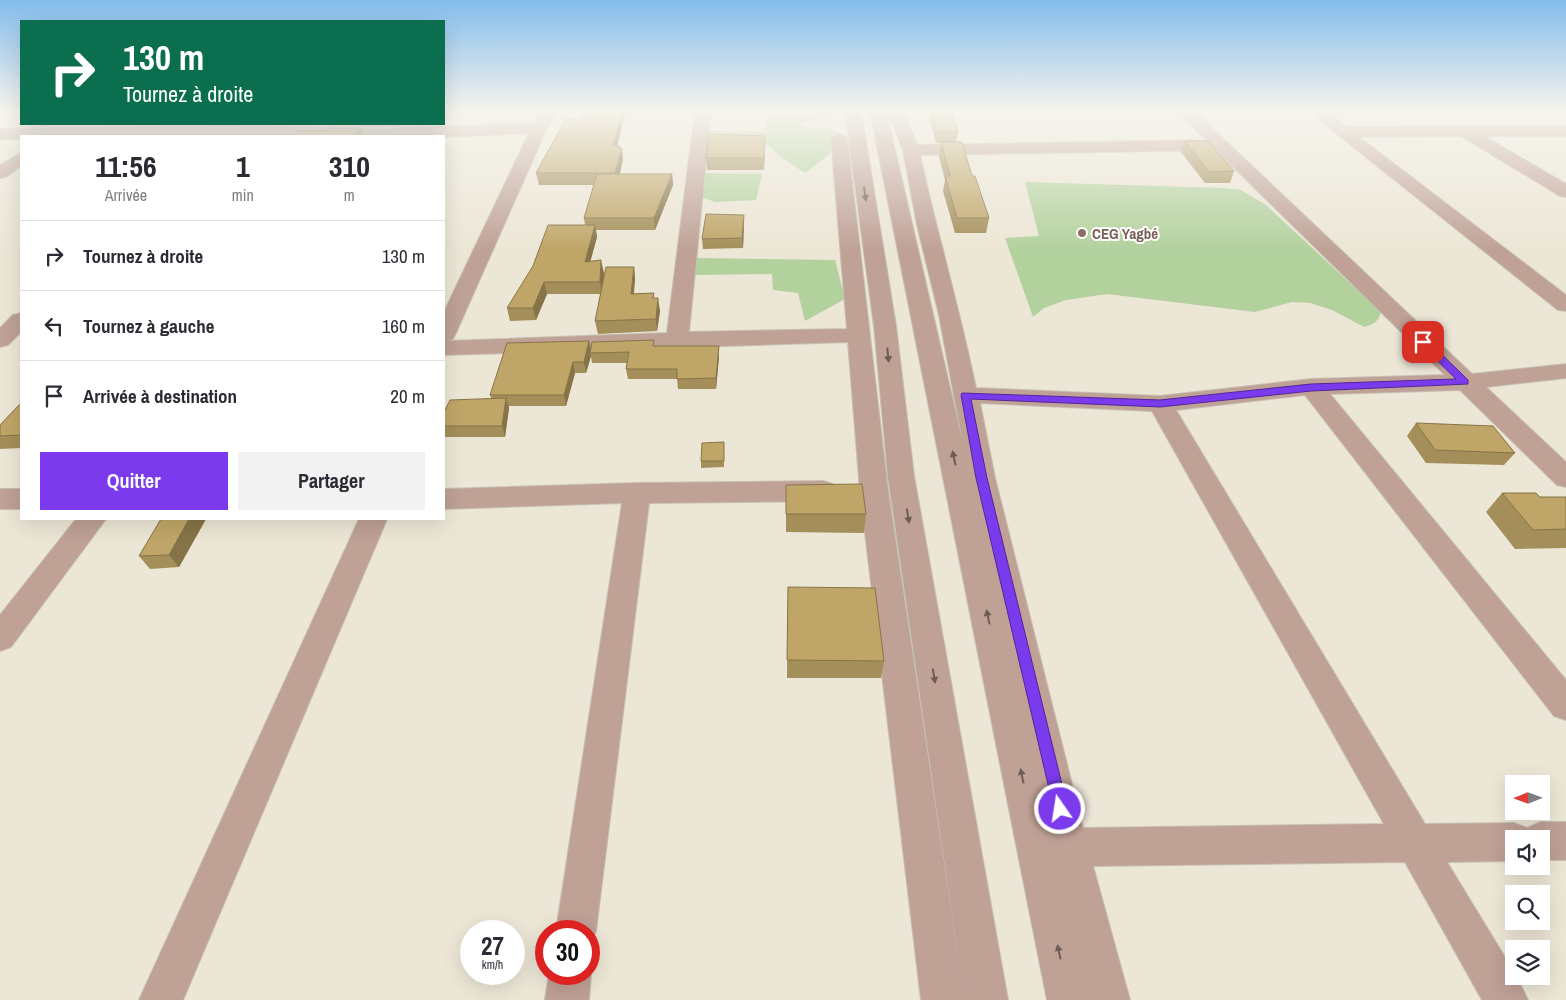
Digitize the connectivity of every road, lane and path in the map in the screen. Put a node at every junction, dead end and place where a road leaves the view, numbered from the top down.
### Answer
1 (525, 158) edge
2 (698, 158) edge
3 (842, 158) edge
4 (860, 158) edge
5 (888, 158) edge
6 (913, 158) edge
7 (1232, 158) edge
8 (1377, 158) edge
9 (1508, 158) edge
10 (20, 159) edge
11 (0, 174) edge
12 (1566, 192) edge
13 (1566, 305) edge
14 (445, 333) edge
15 (860, 335) junction
16 (677, 338) junction
17 (445, 348) edge
18 (1566, 371) edge
19 (1464, 382) junction
20 (1311, 388) junction
21 (966, 395) junction
22 (1160, 404) junction
23 (1563, 473) edge
24 (874, 490) junction
25 (637, 493) junction
26 (0, 499) edge
27 (20, 499) edge
28 (445, 499) edge
29 (91, 520) edge
30 (373, 520) edge
31 (0, 638) edge
32 (1566, 705) edge
33 (1550, 841) edge
34 (1566, 841) edge
35 (1505, 842) edge
36 (1414, 843) junction
37 (1069, 847) junction
38 (578, 920) edge
39 (568, 985) edge
40 (161, 1000) edge
41 (566, 1000) edge
42 (943, 1000) edge
43 (986, 1000) edge
44 (1069, 1000) edge
45 (1108, 1000) edge
46 (1506, 1000) edge

1 - 14 street
2 - 16 street
3 - 15 street
4 -> 43 street
44 -> 5 street
6 - 21 street
7 - 19 street
8 - 13 street
9 - 12 street
10 - 11 street
15 - 16 street
15 - 24 street
16 - 17 street
18 - 19 street
19 - 20 street
19 - 23 street
20 - 22 street
20 - 32 street
21 - 22 street
21 - 37 street
22 - 36 street
24 - 25 street
24 - 42 street
25 - 28 street
25 - 38 street
26 - 27 street
29 - 31 street
30 - 40 street
33 - 34 street
35 - 36 street
36 - 37 street
36 - 46 street
37 - 45 street
39 - 41 street

